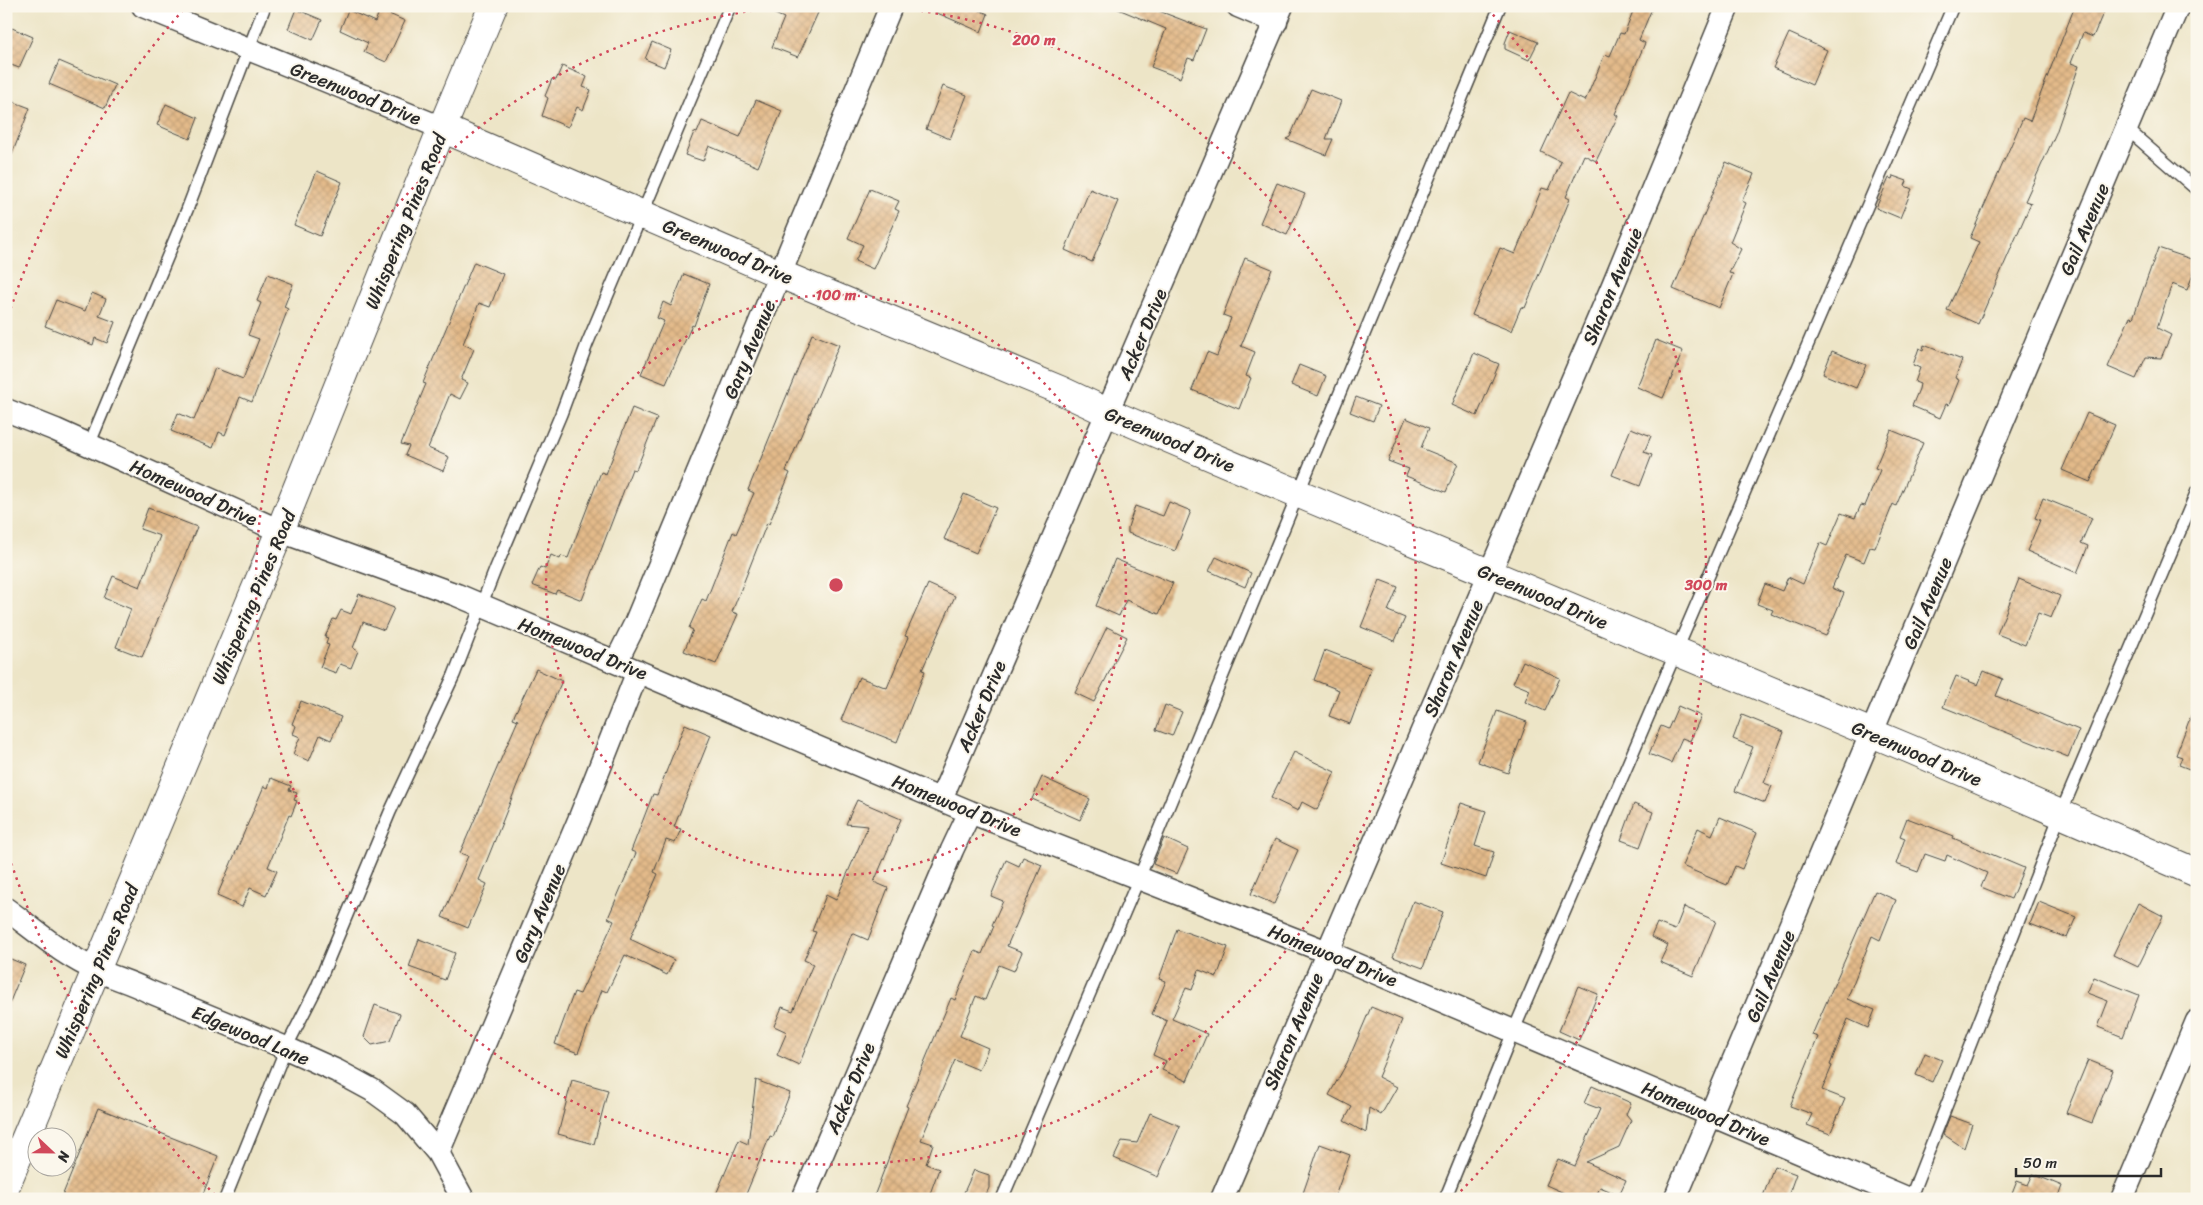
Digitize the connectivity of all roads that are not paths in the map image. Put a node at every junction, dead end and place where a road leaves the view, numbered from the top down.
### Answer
1 (143, 6) edge
2 (265, 6) edge
3 (493, 6) edge
4 (730, 6) edge
5 (891, 6) edge
6 (1238, 6) edge
7 (1500, 6) edge
8 (1728, 6) edge
9 (1953, 6) edge
10 (2178, 6) edge
11 (1279, 14) edge
12 (249, 49) junction
13 (442, 128) junction
14 (2126, 128) junction
15 (2197, 190) edge
16 (641, 214) junction
17 (780, 274) junction
18 (6, 410) edge
19 (1109, 413) junction
20 (89, 445) junction
21 (2197, 491) edge
22 (1297, 493) junction
23 (280, 532) junction
24 (1489, 574) junction
25 (480, 605) junction
26 (1677, 652) junction
27 (616, 662) junction
28 (638, 671) junction
29 (1871, 734) junction
30 (940, 799) junction
31 (970, 812) junction
32 (2060, 815) junction
33 (2197, 873) edge
34 (1139, 878) junction
35 (6, 909) edge
36 (1327, 952) junction
37 (97, 970) junction
38 (2197, 1022) edge
39 (1513, 1032) junction
40 (286, 1048) junction
41 (1711, 1114) junction
42 (438, 1153) junction
43 (6, 1185) edge
44 (225, 1199) edge
45 (463, 1199) edge
46 (803, 1199) edge
47 (1002, 1199) edge
48 (1222, 1199) edge
49 (1445, 1199) edge
50 (1675, 1199) edge
51 (1909, 1199) edge
52 (2122, 1199) edge

1 - 12 street, Greenwood Drive
2 - 12 lane
3 - 13 street, Whispering Pines Road
4 - 16 lane
5 - 17 street, Gary Avenue
6 - 11 street
7 - 22 lane
8 - 24 street, Sharon Avenue
9 - 26 lane
10 - 14 street, Gail Avenue
11 - 19 street, Acker Drive
12 - 13 street, Greenwood Drive
12 - 20 lane
13 - 16 street, Greenwood Drive
13 - 23 street, Whispering Pines Road
14 - 15 lane
14 - 29 street, Gail Avenue
16 - 17 street, Greenwood Drive
16 - 25 lane
17 - 19 street, Greenwood Drive
17 - 27 street, Gary Avenue
18 - 20 street, Homewood Drive
19 - 22 street, Greenwood Drive
19 - 30 street, Acker Drive
20 - 23 street, Homewood Drive
21 - 32 lane
22 - 24 street, Greenwood Drive
22 - 34 lane
23 - 25 street, Homewood Drive
23 - 37 street, Whispering Pines Road
24 - 26 street, Greenwood Drive
24 - 36 street, Sharon Avenue
25 - 27 street, Homewood Drive
25 - 40 lane
26 - 29 street, Greenwood Drive
26 - 39 lane
27 - 28 street, Homewood Drive
28 - 30 street, Homewood Drive
28 - 42 street, Gary Avenue
29 - 32 street, Greenwood Drive
29 - 41 street, Gail Avenue
30 - 31 street, Homewood Drive
31 - 34 street, Homewood Drive
31 - 46 street, Acker Drive
32 - 33 street, Greenwood Drive
32 - 51 lane
34 - 36 street, Homewood Drive
34 - 47 lane
35 - 37 street, Edgewood Lane
36 - 39 street, Homewood Drive
36 - 48 street, Sharon Avenue
37 - 40 street, Edgewood Lane
37 - 43 street, Whispering Pines Road
38 - 52 street
39 - 41 street, Homewood Drive
39 - 49 lane
40 - 42 street, Edgewood Lane
40 - 44 lane
41 - 50 street, Gail Avenue
41 - 51 street, Homewood Drive
42 - 45 street, Edgewood Lane

